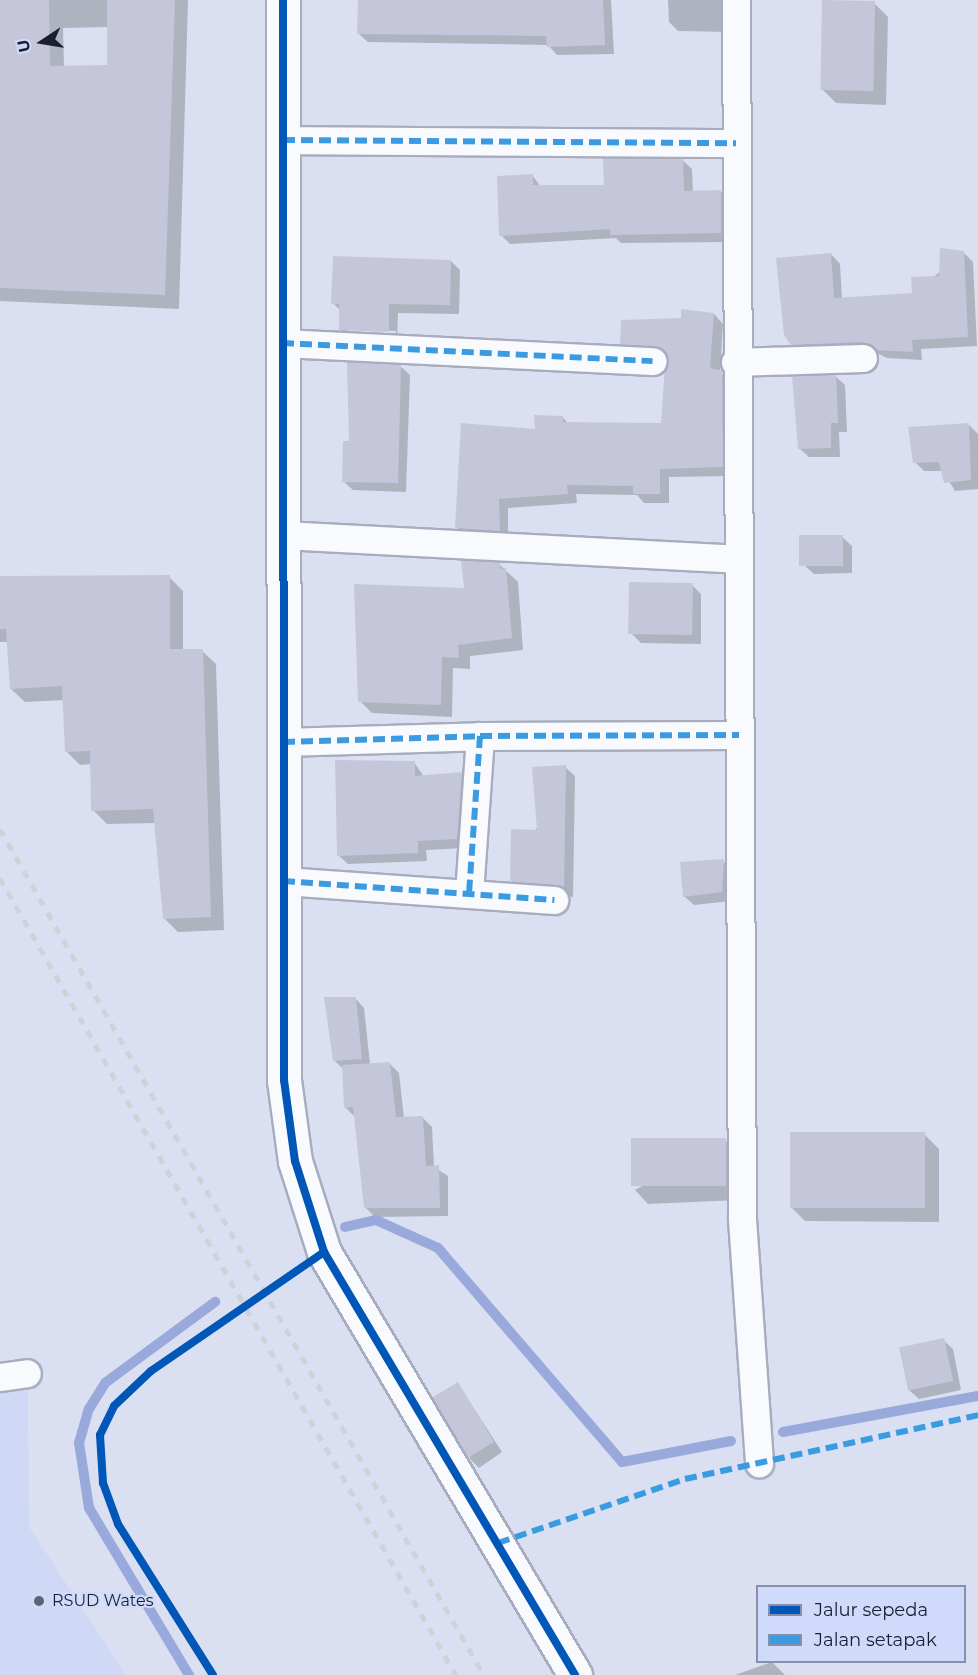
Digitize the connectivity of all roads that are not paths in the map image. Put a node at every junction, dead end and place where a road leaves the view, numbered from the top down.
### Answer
1 (283, 0) edge
2 (736, 0) edge
3 (282, 140) junction
4 (736, 143) junction
5 (282, 343) junction
6 (863, 358) dead end
7 (653, 361) dead end
8 (735, 362) junction
9 (282, 535) junction
10 (737, 559) junction
11 (739, 735) junction
12 (480, 736) junction
13 (283, 742) junction
14 (283, 881) junction
15 (469, 894) junction
16 (554, 900) dead end
17 (27, 1373) dead end
18 (0, 1377) edge
19 (759, 1463) dead end
20 (576, 1675) edge

1 - 3 street
2 - 4 street
3 - 4 street
3 - 5 street
4 - 8 street
5 - 7 street
5 - 9 street
6 - 8 street
8 - 10 street
9 - 10 street
9 - 13 street
10 - 11 street
11 - 12 street
11 - 19 street
12 - 13 street
12 - 15 street
13 - 14 street
14 - 15 street
14 - 20 street
15 - 16 street
17 - 18 street

